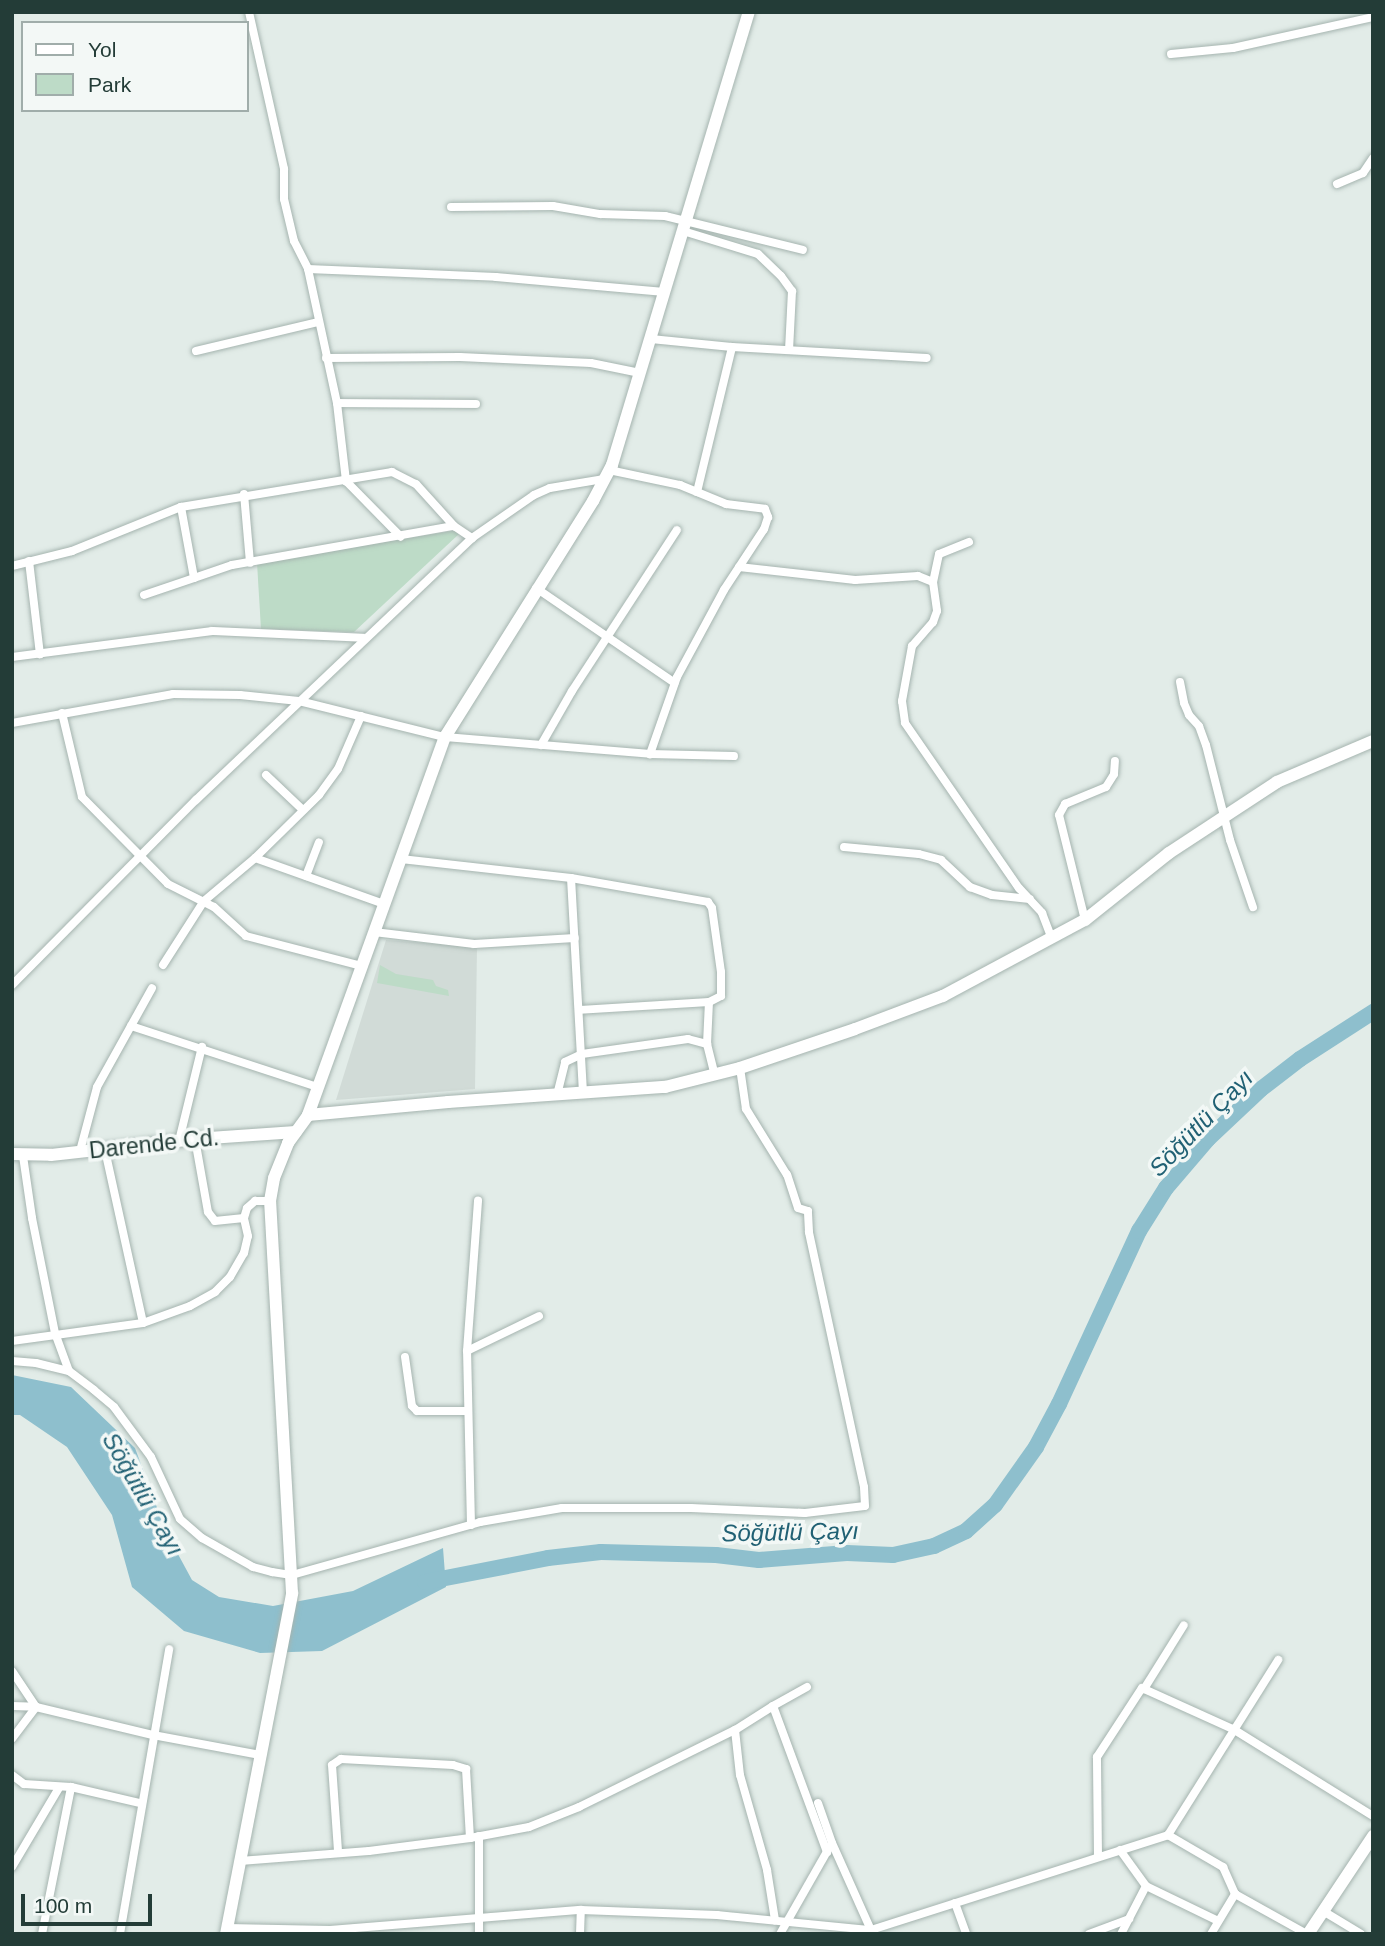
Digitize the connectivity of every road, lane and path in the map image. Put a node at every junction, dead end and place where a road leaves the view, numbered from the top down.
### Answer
1 (249, 12) edge
2 (749, 12) edge
3 (1373, 17) edge
4 (1171, 54) dead end
5 (1373, 158) edge
6 (1337, 184) dead end
7 (451, 207) dead end
8 (685, 225) junction
9 (803, 250) dead end
10 (308, 269) junction
11 (664, 292) junction
12 (318, 323) junction
13 (650, 338) junction
14 (732, 347) junction
15 (789, 350) junction
16 (195, 351) dead end
17 (326, 358) junction
18 (927, 358) dead end
19 (640, 373) junction
20 (337, 403) junction
21 (476, 404) dead end
22 (607, 475) junction
23 (346, 481) junction
24 (696, 492) junction
25 (244, 494) junction
26 (181, 507) junction
27 (454, 526) junction
28 (677, 530) dead end
29 (401, 537) junction
30 (472, 538) junction
31 (969, 542) dead end
32 (29, 561) junction
33 (250, 563) junction
34 (12, 566) edge
35 (739, 567) junction
36 (194, 578) junction
37 (933, 582) junction
38 (537, 588) junction
39 (144, 595) dead end
40 (608, 637) junction
41 (364, 638) junction
42 (40, 654) junction
43 (12, 657) edge
44 (1180, 682) dead end
45 (675, 683) junction
46 (299, 701) junction
47 (62, 713) junction
48 (361, 716) junction
49 (12, 723) edge
50 (445, 737) junction
51 (1373, 741) edge
52 (541, 745) junction
53 (650, 754) junction
54 (734, 755) dead end
55 (1115, 761) dead end
56 (266, 775) dead end
57 (303, 810) junction
58 (1224, 820) junction
59 (319, 842) dead end
60 (844, 847) dead end
61 (140, 857) junction
62 (255, 858) junction
63 (401, 859) junction
64 (306, 876) junction
65 (571, 878) junction
66 (1030, 899) junction
67 (204, 901) junction
68 (384, 904) junction
69 (1253, 907) dead end
70 (1085, 920) junction
71 (374, 932) junction
72 (1051, 936) junction
73 (575, 938) junction
74 (163, 965) dead end
75 (362, 966) junction
76 (12, 985) edge
77 (152, 988) dead end
78 (709, 1002) junction
79 (580, 1010) junction
80 (131, 1026) junction
81 (707, 1044) junction
82 (202, 1048) junction
83 (582, 1054) junction
84 (740, 1068) junction
85 (715, 1075) junction
86 (318, 1087) junction
87 (583, 1093) junction
88 (557, 1095) junction
89 (308, 1115) junction
90 (296, 1132) junction
91 (195, 1139) junction
92 (179, 1141) junction
93 (105, 1150) junction
94 (80, 1152) junction
95 (18, 1155) edge
96 (270, 1200) junction
97 (478, 1200) dead end
98 (244, 1218) junction
99 (539, 1316) dead end
100 (143, 1322) junction
101 (55, 1333) junction
102 (12, 1341) edge
103 (467, 1351) junction
104 (405, 1357) dead end
105 (12, 1361) edge
106 (69, 1371) junction
107 (467, 1411) junction
108 (471, 1525) junction
109 (292, 1574) junction
110 (1184, 1625) dead end
111 (169, 1649) dead end
112 (1278, 1660) dead end
113 (12, 1671) edge
114 (807, 1687) dead end
115 (1144, 1689) junction
116 (12, 1706) edge
117 (773, 1706) junction
118 (36, 1707) junction
119 (1233, 1729) junction
120 (735, 1730) junction
121 (153, 1735) junction
122 (12, 1739) edge
123 (260, 1755) junction
124 (12, 1775) edge
125 (71, 1787) junction
126 (60, 1788) junction
127 (140, 1803) junction
128 (818, 1803) dead end
129 (1373, 1816) edge
130 (1168, 1835) junction
131 (1373, 1836) edge
132 (474, 1837) junction
133 (832, 1843) junction
134 (1120, 1850) junction
135 (338, 1852) junction
136 (827, 1852) junction
137 (1098, 1857) junction
138 (240, 1861) junction
139 (12, 1867) edge
140 (1146, 1886) junction
141 (1235, 1894) junction
142 (955, 1903) junction
143 (581, 1910) junction
144 (1323, 1911) junction
145 (480, 1916) junction
146 (1129, 1919) junction
147 (775, 1920) junction
148 (786, 1922) junction
149 (1218, 1922) junction
150 (226, 1931) edge
151 (330, 1932) edge
152 (872, 1932) edge
153 (42, 1934) edge
154 (120, 1934) edge
155 (479, 1934) edge
156 (580, 1934) edge
157 (780, 1934) edge
158 (966, 1934) edge
159 (1089, 1934) edge
160 (1121, 1934) edge
161 (1211, 1934) edge
162 (1307, 1934) edge
163 (1361, 1934) edge

1 - 10 street
2 - 8 main road
3 - 4 street
5 - 6 street
7 - 8 street
8 - 9 street
8 - 11 main road
8 - 15 street
10 - 11 street
10 - 12 street
11 - 13 main road
12 - 16 street
12 - 17 street
13 - 14 street
13 - 19 main road
14 - 15 street
14 - 24 street
15 - 18 street
17 - 19 street
17 - 20 street
19 - 22 main road
20 - 21 street
20 - 23 street
22 - 24 street
22 - 30 street
22 - 38 main road
23 - 25 street
23 - 27 street
23 - 29 street
24 - 35 street
25 - 26 street
25 - 33 street
26 - 32 street
26 - 36 street
27 - 29 street
27 - 30 street
28 - 40 street
29 - 33 street
30 - 41 street
31 - 37 street
32 - 34 street
32 - 42 street
33 - 36 street
35 - 37 street
35 - 45 street
36 - 39 street
37 - 66 street
38 - 40 street
38 - 50 main road
40 - 45 street
40 - 52 street
41 - 42 street
41 - 46 street
42 - 43 street
44 - 58 street
45 - 53 street
46 - 47 street
46 - 48 street
46 - 61 street
47 - 49 street
47 - 61 street
48 - 50 street
48 - 57 street
50 - 52 street
50 - 63 main road
51 - 58 main road
52 - 53 street
53 - 54 street
55 - 70 street
56 - 57 street
57 - 62 street
58 - 69 street
58 - 70 main road
59 - 64 street
60 - 66 street
61 - 67 street
61 - 76 street
62 - 64 street
62 - 67 street
63 - 65 street
63 - 68 main road
64 - 68 street
65 - 73 street
65 - 78 street
66 - 72 street
67 - 74 street
67 - 75 street
68 - 71 main road
70 - 72 main road
71 - 73 street
71 - 75 main road
72 - 84 main road
73 - 79 street
75 - 86 main road
77 - 80 street
78 - 79 street
78 - 81 street
79 - 83 street
80 - 82 street
80 - 94 street
81 - 83 street
81 - 85 street
82 - 86 street
82 - 92 street
83 - 87 street
83 - 88 street
84 - 85 main road
84 - 108 street
85 - 87 main road
86 - 89 main road
87 - 88 main road
88 - 89 main road
89 - 90 main road
90 - 91 main road, Darende Cd.
90 - 96 main road
91 - 92 main road, Darende Cd.
91 - 98 street
92 - 93 main road, Darende Cd.
93 - 94 main road, Darende Cd.
93 - 100 street
94 - 95 main road, Darende Cd.
95 - 101 street
96 - 98 street
96 - 109 main road
97 - 103 street
98 - 100 street
99 - 103 street
100 - 101 street
101 - 102 street
101 - 106 street
103 - 107 street
104 - 107 street
105 - 106 street
106 - 109 street
107 - 108 street
108 - 109 street
109 - 123 main road
110 - 115 street
111 - 121 street
112 - 119 street
113 - 118 street
114 - 117 street
115 - 119 street
115 - 137 street
116 - 118 street
117 - 120 street
117 - 136 street
118 - 121 street
118 - 122 street
119 - 129 street
119 - 130 street
120 - 132 street
120 - 147 street
121 - 123 street
121 - 127 street
123 - 138 main road
124 - 126 street
125 - 126 street
125 - 127 street
125 - 153 street
126 - 139 street
127 - 154 street
128 - 133 street
130 - 134 street
130 - 141 street
131 - 144 main road
132 - 135 street
132 - 135 street
132 - 145 street
133 - 136 street
133 - 152 street
134 - 137 street
134 - 140 street
135 - 138 street
136 - 148 street
137 - 142 street
138 - 150 main road
140 - 146 street
140 - 149 street
141 - 149 street
141 - 162 street
142 - 152 street
142 - 158 street
143 - 145 street
143 - 147 street
143 - 156 street
144 - 162 main road
144 - 163 street
145 - 151 street
145 - 155 street
146 - 159 street
146 - 160 street
147 - 148 street
148 - 152 street
148 - 157 street
149 - 161 street
150 - 151 street

